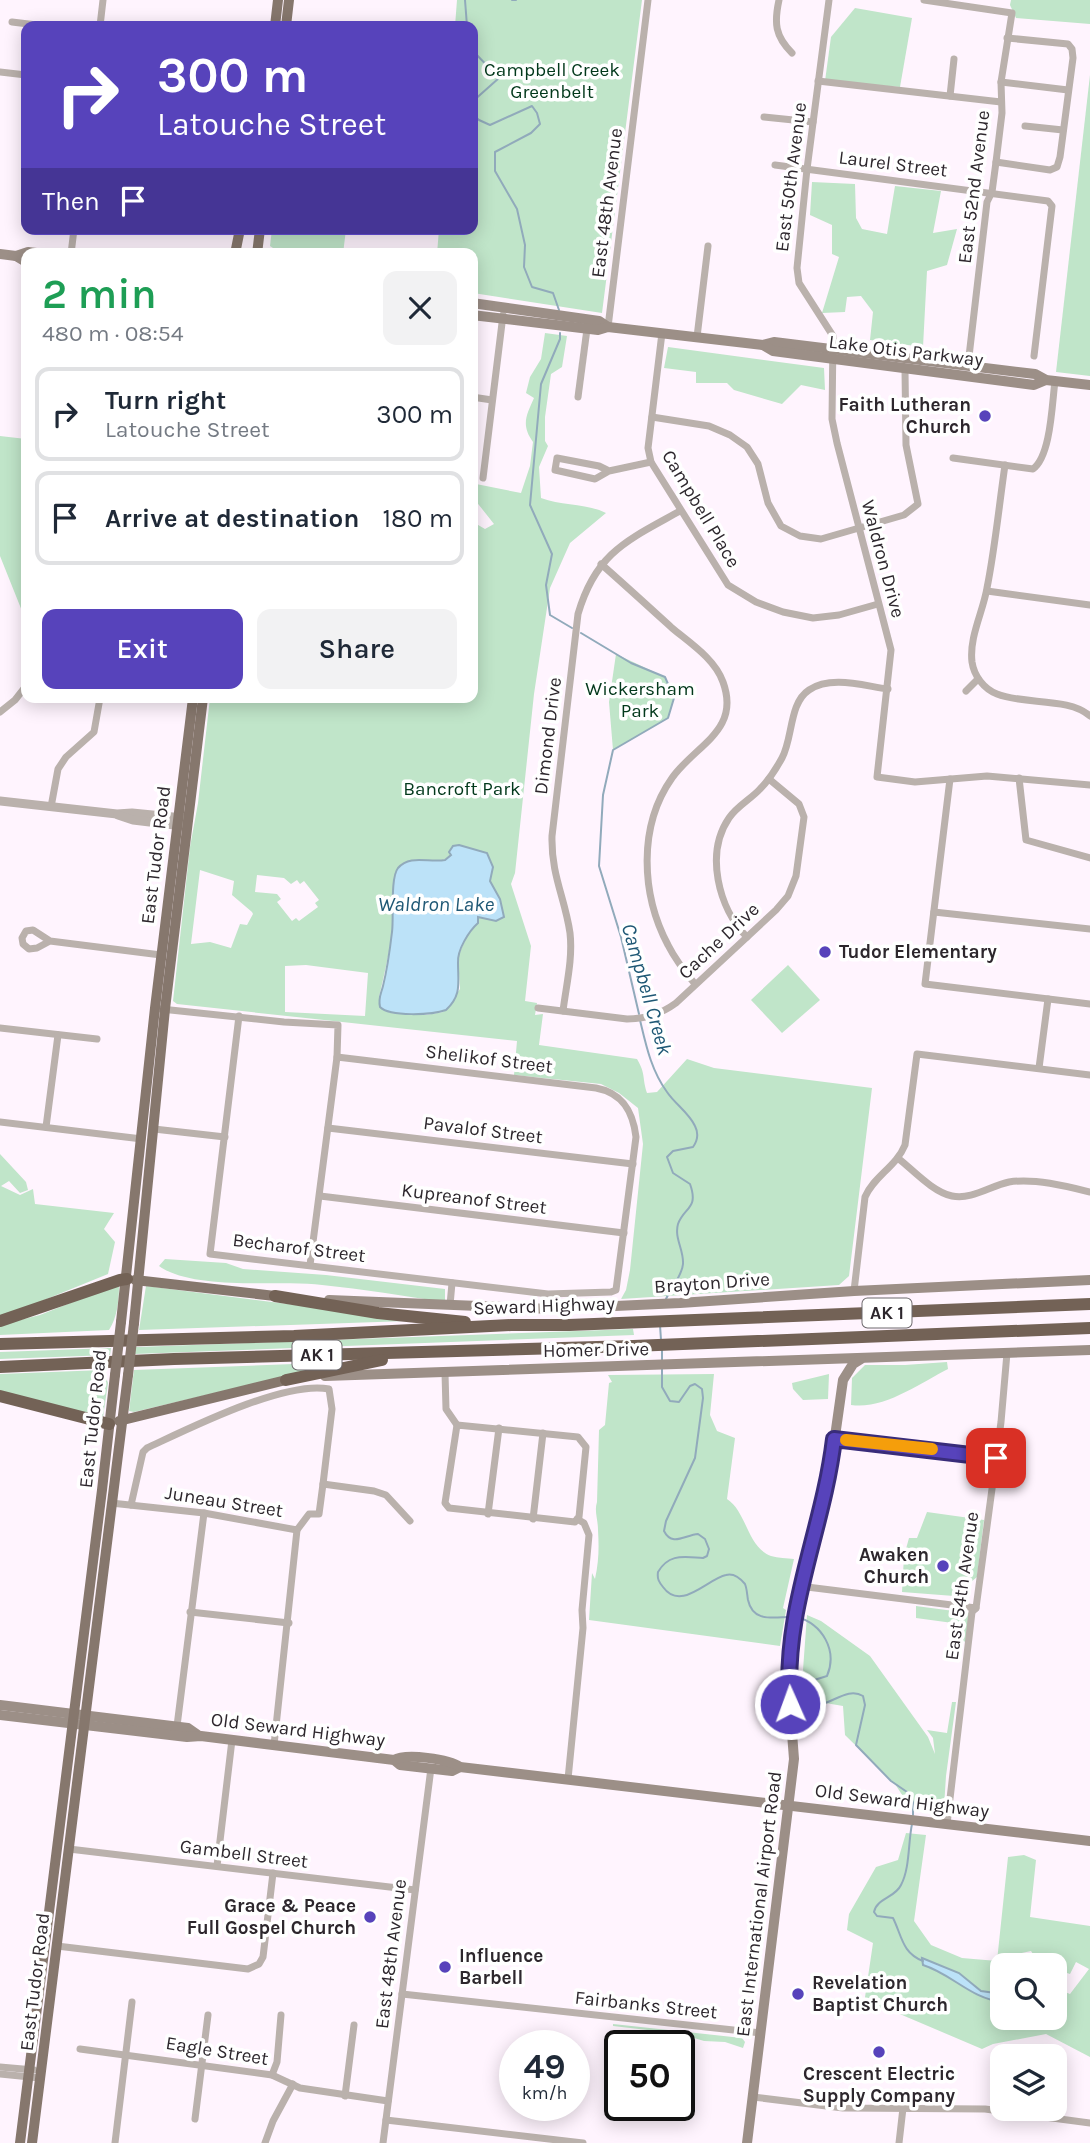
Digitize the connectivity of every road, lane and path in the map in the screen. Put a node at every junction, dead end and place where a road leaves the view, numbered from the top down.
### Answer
1 (103, 0) edge
2 (278, 0) edge
3 (289, 0) edge
4 (648, 0) edge
5 (779, 0) edge
6 (830, 0) edge
7 (924, 0) edge
8 (101, 21) edge
9 (276, 21) edge
10 (287, 21) edge
11 (12, 22) dead end
12 (21, 23) edge
13 (1007, 38) junction
14 (792, 53) dead end
15 (954, 59) dead end
16 (0, 72) edge
17 (21, 74) edge
18 (818, 81) junction
19 (1000, 82) junction
20 (1068, 90) junction
21 (950, 96) junction
22 (1001, 102) junction
23 (764, 117) dead end
24 (813, 122) junction
25 (1025, 126) dead end
26 (1063, 130) junction
27 (996, 162) junction
28 (775, 164) dead end
29 (807, 169) junction
30 (992, 192) junction
31 (708, 246) dead end
32 (0, 254) edge
33 (21, 254) edge
34 (16, 256) junction
35 (21, 259) edge
36 (478, 305) edge
37 (503, 313) junction
38 (478, 314) edge
39 (571, 322) junction
40 (608, 327) junction
41 (587, 329) junction
42 (662, 333) junction
43 (697, 337) junction
44 (834, 354) junction
45 (1034, 356) dead end
46 (968, 365) junction
47 (905, 370) junction
48 (1051, 380) junction
49 (1090, 385) edge
50 (578, 397) dead end
51 (478, 398) edge
52 (492, 400) junction
53 (652, 417) junction
54 (953, 458) dead end
55 (651, 462) junction
56 (1004, 466) junction
57 (610, 471) junction
58 (483, 478) dead end
59 (680, 510) junction
60 (859, 527) junction
61 (601, 564) junction
62 (987, 591) junction
63 (878, 604) junction
64 (1090, 606) edge
65 (978, 679) junction
66 (888, 689) junction
67 (966, 691) dead end
68 (21, 692) edge
69 (99, 703) edge
70 (193, 703) edge
71 (202, 703) edge
72 (0, 712) edge
73 (1090, 716) edge
74 (1019, 778) junction
75 (769, 779) junction
76 (950, 779) junction
77 (657, 782) dead end
78 (1090, 785) edge
79 (666, 787) junction
80 (0, 801) edge
81 (51, 807) junction
82 (183, 822) junction
83 (1090, 858) edge
84 (934, 912) junction
85 (1090, 929) edge
86 (747, 937) junction
87 (50, 941) dead end
88 (161, 955) junction
89 (695, 984) junction
90 (1048, 999) junction
91 (1090, 1004) edge
92 (538, 1008) dead end
93 (160, 1009) junction
94 (563, 1011) junction
95 (239, 1016) junction
96 (0, 1028) edge
97 (58, 1035) junction
98 (97, 1040) dead end
99 (337, 1057) junction
100 (1039, 1068) junction
101 (1090, 1075) edge
102 (0, 1122) edge
103 (46, 1127) junction
104 (328, 1128) junction
105 (154, 1129) junction
106 (225, 1137) junction
107 (142, 1139) junction
108 (899, 1159) junction
109 (633, 1164) junction
110 (1090, 1192) edge
111 (320, 1196) junction
112 (624, 1233) junction
113 (310, 1265) junction
114 (133, 1280) junction
115 (1090, 1280) edge
116 (452, 1283) junction
117 (854, 1291) junction
118 (275, 1296) junction
119 (1090, 1304) edge
120 (450, 1306) junction
121 (0, 1321) edge
122 (511, 1325) junction
123 (1090, 1328) edge
124 (0, 1344) edge
125 (1090, 1350) edge
126 (435, 1351) junction
127 (1007, 1353) junction
128 (863, 1358) junction
129 (821, 1359) junction
130 (0, 1367) edge
131 (445, 1373) junction
132 (286, 1380) junction
133 (843, 1380) junction
134 (0, 1396) edge
135 (122, 1420) junction
136 (109, 1424) junction
137 (457, 1425) junction
138 (499, 1428) junction
139 (543, 1433) junction
140 (834, 1439) junction
141 (996, 1458) junction
142 (323, 1484) junction
143 (111, 1503) junction
144 (131, 1504) junction
145 (204, 1513) junction
146 (488, 1514) junction
147 (533, 1519) junction
148 (578, 1519) junction
149 (410, 1521) dead end
150 (297, 1530) junction
151 (799, 1586) junction
152 (976, 1608) junction
153 (190, 1612) junction
154 (289, 1623) junction
155 (0, 1705) edge
156 (0, 1715) edge
157 (78, 1719) junction
158 (177, 1726) junction
159 (198, 1735) junction
160 (232, 1740) junction
161 (274, 1745) junction
162 (394, 1760) junction
163 (442, 1760) junction
164 (460, 1767) junction
165 (430, 1768) junction
166 (568, 1779) junction
167 (790, 1805) junction
168 (947, 1824) junction
169 (1090, 1841) edge
170 (69, 1849) junction
171 (217, 1866) junction
172 (273, 1873) junction
173 (415, 1890) junction
174 (57, 1946) junction
175 (402, 1994) junction
176 (132, 2002) dead end
177 (208, 2015) dead end
178 (281, 2015) dead end
179 (354, 2025) dead end
180 (761, 2033) junction
181 (80, 2049) dead end
182 (126, 2053) junction
183 (202, 2064) junction
184 (0, 2067) edge
185 (28, 2073) junction
186 (0, 2074) edge
187 (41, 2075) junction
188 (272, 2075) junction
189 (293, 2084) junction
190 (345, 2096) junction
191 (753, 2097) junction
192 (388, 2101) junction
193 (903, 2108) junction
194 (195, 2119) dead end
195 (386, 2120) junction
196 (1090, 2123) edge
197 (20, 2143) edge
198 (32, 2143) edge
199 (115, 2143) edge
200 (265, 2143) edge
201 (383, 2143) edge
202 (583, 2143) edge
203 (747, 2143) edge
204 (899, 2143) edge

1 - 8 street
2 - 9 main road
3 - 10 main road
4 - 40 street, East 48th Avenue
5 - 14 street
6 - 18 street, East 50th Avenue
7 - 13 street, East 52nd Avenue
11 - 12 street
13 - 19 street, East 52nd Avenue
13 - 20 street
15 - 21 street
16 - 17 street
18 - 21 street
18 - 24 street, East 50th Avenue
19 - 20 street
19 - 22 street, East 52nd Avenue
20 - 26 street
21 - 22 street
22 - 27 street, East 52nd Avenue
23 - 24 street
24 - 29 street, East 50th Avenue
25 - 26 street
26 - 27 street
27 - 30 street, East 52nd Avenue
28 - 29 street, Laurel Street
29 - 30 street, Laurel Street
29 - 44 street, East 50th Avenue
30 - 45 street, Laurel Street
30 - 46 street, East 52nd Avenue
31 - 43 street
32 - 34 main road
33 - 34 main road
34 - 35 main road
36 - 37 main road, Lake Otis Parkway
37 - 38 main road, Lake Otis Parkway
37 - 39 main road, Lake Otis Parkway
37 - 52 street
39 - 40 main road, Lake Otis Parkway
39 - 41 main road, Lake Otis Parkway
40 - 41 main road, Lake Otis Parkway
40 - 42 main road, Lake Otis Parkway
41 - 50 street
42 - 43 main road, Lake Otis Parkway
42 - 53 street, Campbell Place
43 - 44 main road, Lake Otis Parkway
44 - 46 main road, Lake Otis Parkway
44 - 47 main road, Lake Otis Parkway
44 - 60 street, Waldron Drive
46 - 48 main road, Lake Otis Parkway
47 - 48 main road, Lake Otis Parkway
47 - 60 street
48 - 49 main road, Lake Otis Parkway
48 - 56 street
51 - 52 street
52 - 58 street
53 - 55 street, Campbell Place
53 - 60 street
54 - 56 street
55 - 57 street
55 - 59 street, Campbell Place
56 - 62 street
57 - 57 street
59 - 61 street, Dimond Drive
59 - 63 street, Campbell Place
60 - 63 street, Waldron Drive
61 - 79 street
61 - 94 street, Dimond Drive
62 - 64 street
62 - 65 street
63 - 66 street, Waldron Drive
65 - 67 street
65 - 73 street
66 - 75 street
66 - 76 street, Waldron Drive
68 - 72 street
69 - 81 street
70 - 82 main road, East Tudor Road
71 - 82 main road, East Tudor Road
74 - 76 street
74 - 78 street
74 - 83 street
75 - 86 street
75 - 86 street, Cache Drive
76 - 84 street
77 - 79 street
79 - 89 street
80 - 81 street
81 - 82 street
82 - 88 main road, East Tudor Road
82 - 93 main road, East Tudor Road
84 - 85 street
84 - 90 street
86 - 89 street, Cache Drive
87 - 88 street
88 - 93 main road, East Tudor Road
89 - 94 street, Cache Drive
90 - 91 street
90 - 100 street
92 - 94 street, Cache Drive
93 - 95 street
93 - 105 main road, East Tudor Road
93 - 107 main road, East Tudor Road
95 - 99 street
95 - 106 street, Becharof Street
96 - 97 street
97 - 98 street
97 - 103 street
99 - 104 street
99 - 109 street, Shelikof Street
100 - 101 street
100 - 108 street
102 - 103 street
103 - 107 street
104 - 109 street, Pavalof Street
104 - 111 street
105 - 106 street
105 - 114 main road, East Tudor Road
106 - 113 street, Becharof Street
107 - 114 main road, East Tudor Road
108 - 110 street
108 - 117 street
109 - 112 street
111 - 112 street, Kupreanof Street
111 - 113 street
112 - 116 street, Becharof Street
113 - 116 street, Becharof Street
114 - 118 main road, Brayton Drive
114 - 121 highway
114 - 135 main road, East Tudor Road, bridge
114 - 136 main road, East Tudor Road, bridge
115 - 117 main road, Brayton Drive
116 - 120 street
117 - 120 main road, Brayton Drive
118 - 120 main road, Brayton Drive
118 - 122 highway
119 - 122 highway, Seward Highway / AK 1
122 - 124 highway, Seward Highway / AK 1
123 - 126 highway, AK 1
125 - 127 main road, Homer Drive
126 - 130 highway, AK 1
126 - 132 highway
127 - 128 main road, Homer Drive
127 - 141 street, East 54th Avenue
128 - 129 main road, Homer Drive
128 - 133 main road
129 - 131 main road, Homer Drive
129 - 133 main road
131 - 132 main road, Homer Drive
131 - 137 street
132 - 135 main road, Homer Drive
133 - 140 main road, East International Airport Road
134 - 136 highway
135 - 136 main road, Homer Drive
135 - 143 main road, East Tudor Road
136 - 157 main road, East Tudor Road
137 - 138 street
137 - 146 street
138 - 139 street
138 - 146 street
139 - 147 street
139 - 148 street
140 - 141 street
140 - 151 main road, East International Airport Road
141 - 152 street, East 54th Avenue
142 - 144 street
142 - 149 street
142 - 150 street, Juneau Street
143 - 144 street, Juneau Street
143 - 157 main road, East Tudor Road
144 - 145 street, Juneau Street
145 - 150 street, Juneau Street
145 - 153 street
146 - 147 street
147 - 148 street
148 - 166 street
150 - 154 street
151 - 152 street
151 - 167 main road, East International Airport Road
152 - 168 street, East 54th Avenue
153 - 154 street
153 - 158 street
154 - 161 street
155 - 157 main road, Old Seward Highway
156 - 157 main road, Old Seward Highway
157 - 158 main road, Old Seward Highway
157 - 159 main road, Old Seward Highway
157 - 170 main road, East Tudor Road
157 - 185 main road, East Tudor Road
158 - 159 main road, Old Seward Highway
159 - 160 main road, Old Seward Highway
160 - 161 main road, Old Seward Highway
160 - 171 street
161 - 162 main road, Old Seward Highway
162 - 163 main road, Old Seward Highway
162 - 165 main road, Old Seward Highway
163 - 164 main road, Old Seward Highway
163 - 165 main road
164 - 165 main road, Old Seward Highway
164 - 166 main road, Old Seward Highway
165 - 173 street, East 48th Avenue
166 - 167 main road, Old Seward Highway
167 - 168 main road, Old Seward Highway
167 - 180 main road, East International Airport Road
168 - 169 main road, Old Seward Highway
170 - 171 street, Gambell Street
170 - 174 main road, East Tudor Road
171 - 172 street, Gambell Street
172 - 173 street, Gambell Street
172 - 174 street
173 - 175 street, East 48th Avenue
174 - 187 main road, East Tudor Road
175 - 180 street, Fairbanks Street
175 - 192 street, East 48th Avenue
176 - 182 street
177 - 183 street
178 - 188 street
179 - 190 street
180 - 191 main road, East International Airport Road
181 - 182 street, Eagle Street
182 - 183 street, Eagle Street
182 - 199 street
183 - 188 street, Eagle Street
183 - 194 street
184 - 185 street
185 - 186 street
185 - 187 street
185 - 197 main road, East Tudor Road
187 - 198 main road, East Tudor Road
188 - 189 street, Eagle Street
189 - 190 street, Eagle Street
189 - 200 street
190 - 192 street, Eagle Street
191 - 193 street
191 - 203 main road, East International Airport Road
192 - 195 street, East 48th Avenue
193 - 196 street
193 - 204 street
195 - 201 street, East 48th Avenue
195 - 202 street

